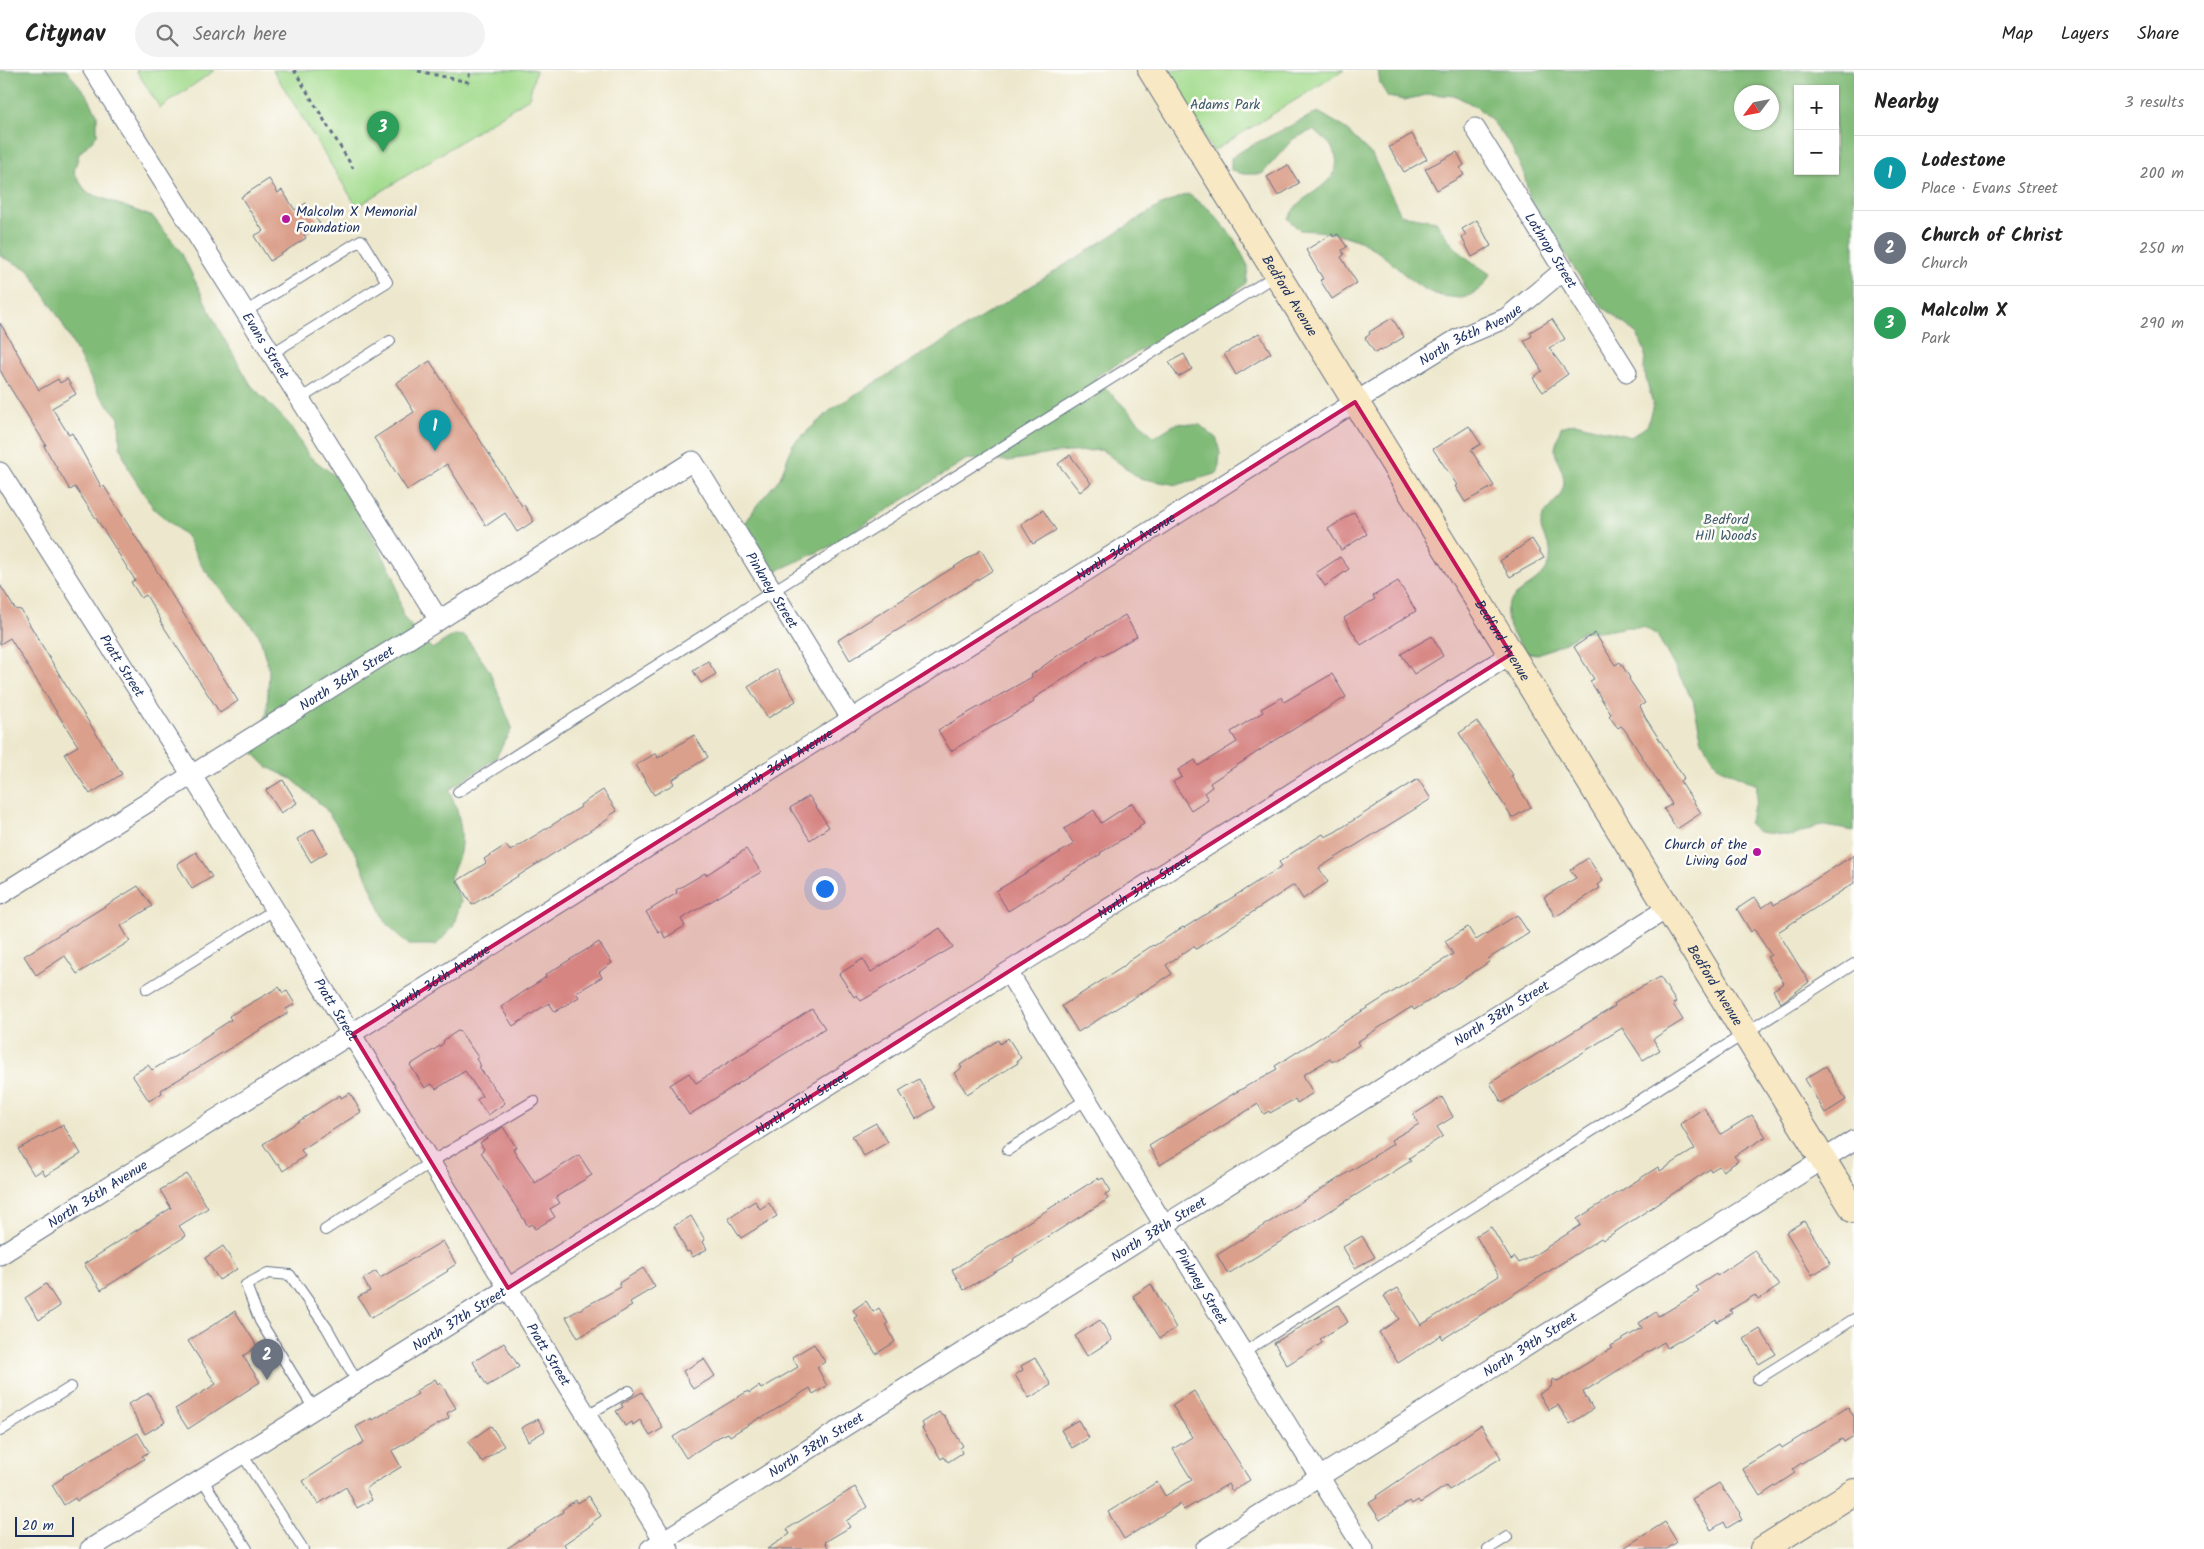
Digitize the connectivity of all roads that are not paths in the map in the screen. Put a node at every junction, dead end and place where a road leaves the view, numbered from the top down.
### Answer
1 (93, 70) edge
2 (1151, 70) edge
3 (1475, 128) dead end
4 (1564, 270) junction
5 (1277, 274) junction
6 (245, 312) junction
7 (390, 341) dead end
8 (271, 354) junction
9 (1627, 372) dead end
10 (300, 398) junction
11 (1355, 402) junction
12 (693, 461) joint
13 (0, 472) edge
14 (773, 591) junction
15 (439, 620) junction
16 (1511, 654) junction
17 (852, 720) junction
18 (191, 774) junction
19 (458, 792) dead end
20 (0, 895) edge
21 (1668, 908) junction
22 (274, 910) junction
23 (1854, 964) edge
24 (1008, 972) junction
25 (147, 989) dead end
26 (1745, 1033) junction
27 (352, 1034) junction
28 (1087, 1099) junction
29 (534, 1101) dead end
30 (1854, 1140) edge
31 (1008, 1150) dead end
32 (1822, 1160) junction
33 (431, 1162) junction
34 (1854, 1210) edge
35 (1164, 1224) junction
36 (325, 1230) dead end
37 (0, 1255) edge
38 (508, 1288) junction
39 (1854, 1319) edge
40 (1243, 1352) junction
41 (1758, 1379) dead end
42 (357, 1382) junction
43 (71, 1387) dead end
44 (629, 1391) dead end
45 (314, 1409) junction
46 (587, 1415) junction
47 (0, 1430) edge
48 (242, 1454) junction
49 (1320, 1477) junction
50 (202, 1479) junction
51 (1854, 1492) edge
52 (1508, 1537) dead end
53 (661, 1546) edge
54 (90, 1549) edge
55 (247, 1549) edge
56 (303, 1549) edge
57 (1205, 1549) edge
58 (1364, 1549) edge
59 (1488, 1549) edge
60 (1763, 1549) edge

1 - 6 street, Evans Street
2 - 5 street, Bedford Avenue
3 - 4 street, Lothrop Street
4 - 9 street, Lothrop Street
4 - 11 street, North 36th Avenue
5 - 11 street, Bedford Avenue
5 - 14 lane
6 - 8 street, Evans Street
6 - 8 lane
7 - 10 lane
8 - 10 street, Evans Street
10 - 15 street, Evans Street
11 - 16 street, Bedford Avenue
11 - 17 street, North 36th Avenue
12 - 14 street, Pinkney Street
12 - 15 street, North 36th Street
13 - 18 street, Pratt Street
14 - 17 street, Pinkney Street
14 - 19 lane
15 - 18 street, North 36th Street
16 - 21 street, Bedford Avenue
16 - 24 street, North 37th Street
17 - 27 street, North 36th Avenue
18 - 20 street, North 36th Street
18 - 22 street, Pratt Street
21 - 26 street, Bedford Avenue
21 - 35 street, North 38th Street
22 - 25 lane
22 - 27 street, Pratt Street
23 - 26 lane
24 - 28 street, Pinkney Street
24 - 38 street, North 37th Street
26 - 32 street, Bedford Avenue
26 - 40 lane
27 - 33 street, Pratt Street
27 - 37 street, North 36th Avenue
28 - 31 lane
28 - 35 street, Pinkney Street
29 - 33 lane
30 - 32 street, North 39th Street
32 - 34 street, Bedford Avenue
32 - 49 street, North 39th Street
33 - 36 lane
33 - 38 street, Pratt Street
35 - 40 street, Pinkney Street
35 - 53 street, North 38th Street
38 - 42 street, North 37th Street
38 - 46 street, Pratt Street
39 - 41 lane
40 - 49 street, Pinkney Street
42 - 45 street, North 37th Street
42 - 45 lane
43 - 47 lane
44 - 46 lane
45 - 48 street, North 37th Street
46 - 53 street, Pratt Street
48 - 50 street, North 37th Street
48 - 56 lane
49 - 57 street, North 39th Street
49 - 58 street, Pinkney Street
50 - 54 street, North 37th Street
50 - 55 lane
51 - 60 street
52 - 59 lane

